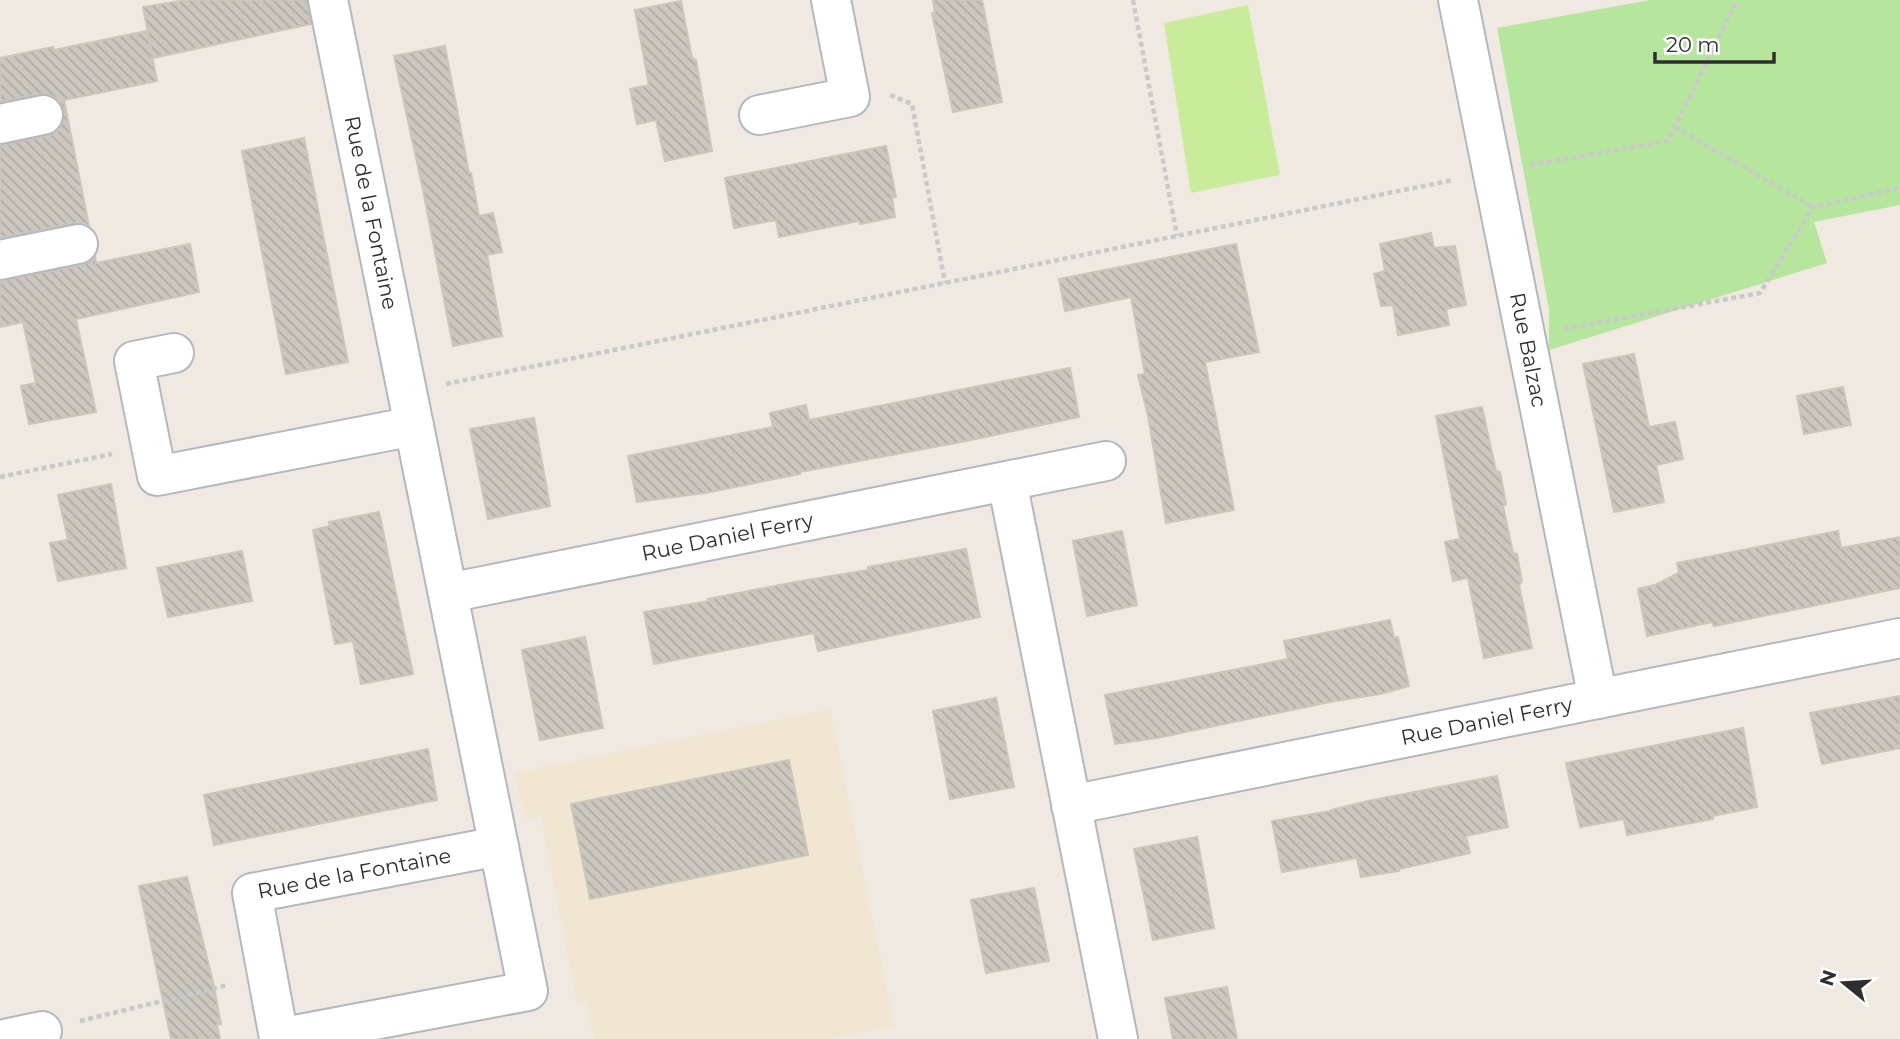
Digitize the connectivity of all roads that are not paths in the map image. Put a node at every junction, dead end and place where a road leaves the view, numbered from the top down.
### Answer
1 (328, 0) edge
2 (831, 0) edge
3 (1458, 0) edge
4 (43, 115) dead end
5 (759, 115) dead end
6 (0, 124) edge
7 (78, 244) dead end
8 (0, 260) edge
9 (174, 353) dead end
10 (411, 409) junction
11 (1106, 461) dead end
12 (1007, 481) junction
13 (448, 593) junction
14 (1900, 638) edge
15 (1598, 699) junction
16 (1071, 805) junction
17 (499, 846) junction
18 (42, 1031) road end
19 (4, 1039) edge
20 (1118, 1039) edge

1 - 10 street, Rue de la Fontaine
2 - 5 street
3 - 15 street, Rue Balzac
4 - 6 street
7 - 8 street
9 - 10 street
10 - 13 street, Rue de la Fontaine
11 - 12 street, Rue Daniel Ferry
12 - 13 street, Rue Daniel Ferry
12 - 16 street
13 - 17 street, Rue de la Fontaine
14 - 15 street, Rue Daniel Ferry
15 - 16 street, Rue Daniel Ferry
16 - 20 street
17 - 17 street, Rue de la Fontaine
18 - 19 street

